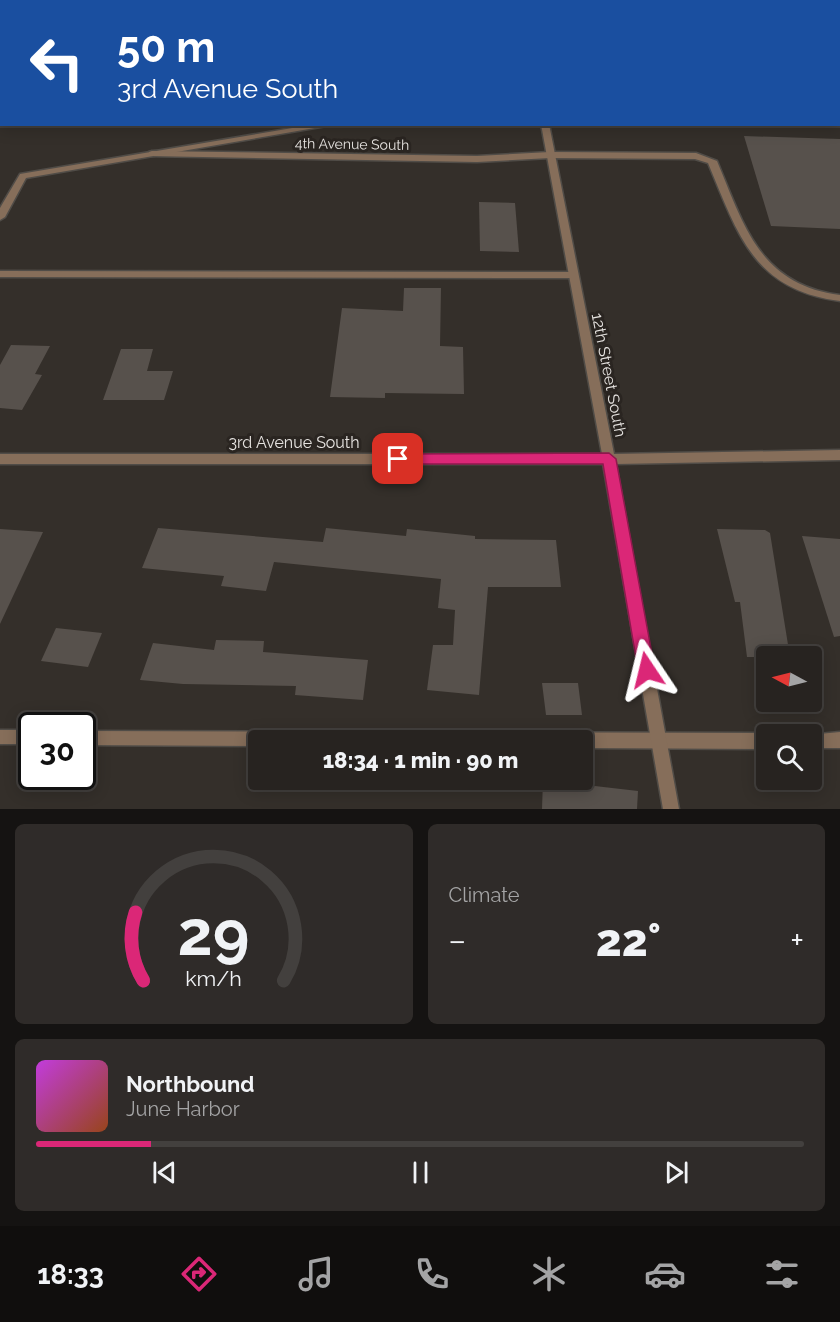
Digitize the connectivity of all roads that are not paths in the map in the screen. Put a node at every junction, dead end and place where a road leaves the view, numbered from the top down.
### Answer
1 (322, 126) edge
2 (545, 126) edge
3 (152, 154) junction
4 (550, 155) junction
5 (0, 217) edge
6 (0, 274) edge
7 (573, 275) junction
8 (840, 298) edge
9 (840, 455) edge
10 (0, 459) edge
11 (609, 459) junction
12 (0, 737) edge
13 (18, 737) edge
14 (96, 738) edge
15 (840, 740) edge
16 (659, 741) junction
17 (756, 741) edge
18 (822, 741) edge
19 (671, 809) edge

1 - 3 street, 4th Avenue South
2 - 4 street, 12th Street South
3 - 4 street, 4th Avenue South
3 - 5 street, 4th Avenue South
4 - 7 street, 12th Street South
4 - 8 street, 4th Avenue South
6 - 7 street
7 - 11 street, 12th Street South
9 - 11 street, 3rd Avenue South
10 - 11 street, 3rd Avenue South
11 - 16 street, 12th Street South
12 - 13 street
14 - 16 street
15 - 18 street
16 - 17 street
16 - 19 street, 12th Street South

